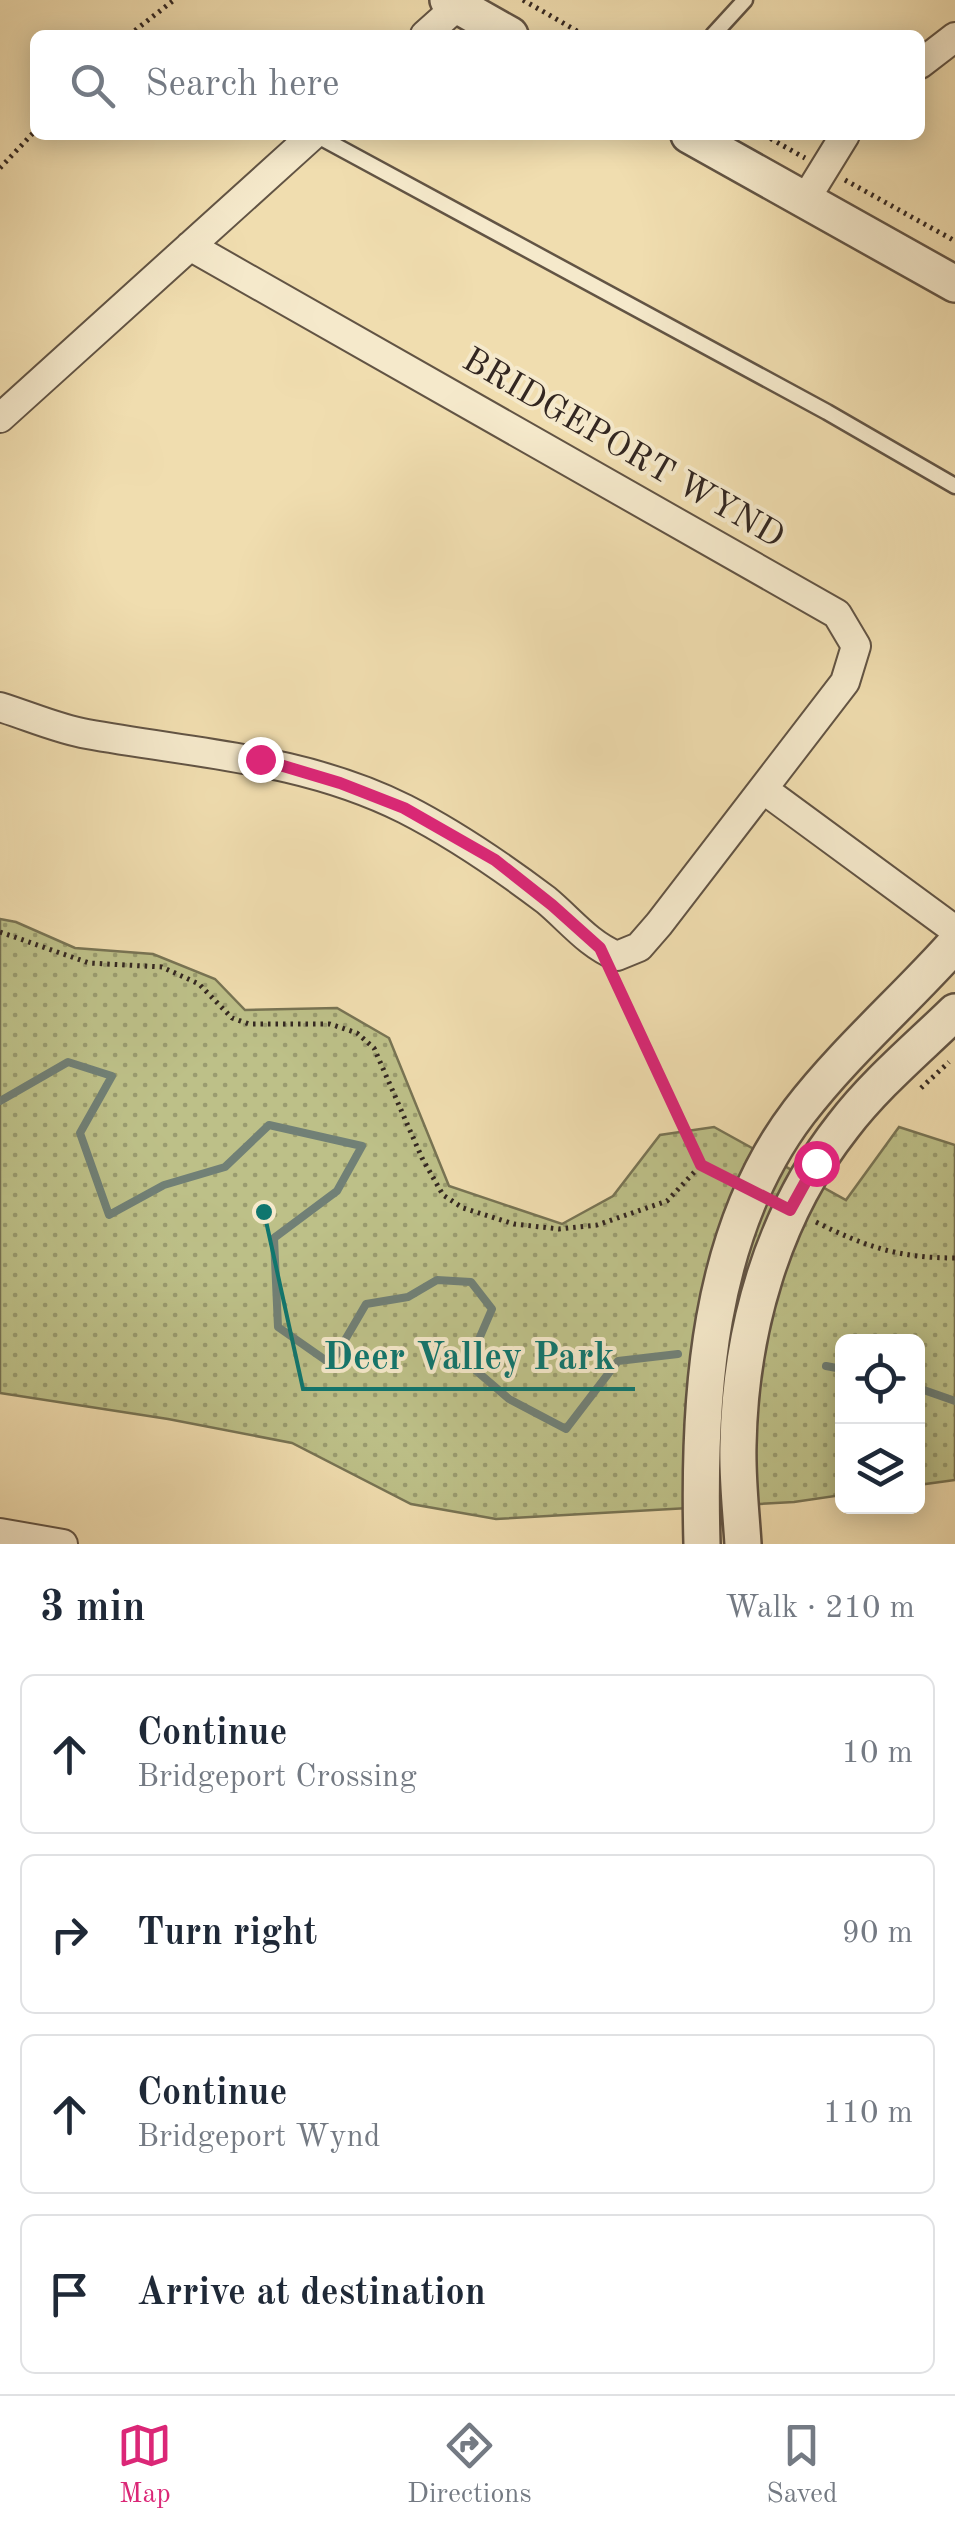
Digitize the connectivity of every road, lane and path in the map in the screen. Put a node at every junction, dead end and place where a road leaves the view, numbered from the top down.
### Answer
1 (174, 0) edge
2 (522, 0) edge
3 (745, 0) edge
4 (456, 2) edge
5 (135, 30) edge
6 (430, 30) edge
7 (502, 30) edge
8 (575, 30) edge
9 (718, 30) edge
10 (955, 37) edge
11 (925, 60) edge
12 (30, 136) edge
13 (309, 140) edge
14 (324, 140) edge
15 (698, 140) edge
16 (773, 140) edge
17 (842, 140) edge
18 (0, 168) edge
19 (824, 168) junction
20 (805, 200) junction
21 (955, 241) edge
22 (190, 246) junction
23 (955, 284) edge
24 (0, 418) edge
25 (955, 486) edge
26 (0, 707) edge
27 (763, 789) junction
28 (955, 930) edge
29 (0, 932) edge
30 (955, 944) edge
31 (600, 948) junction
32 (955, 1012) edge
33 (955, 1056) edge
34 (910, 1097) dead end
35 (701, 1165) junction
36 (753, 1192) junction
37 (790, 1210) junction
38 (955, 1258) edge
39 (0, 1533) edge
40 (63, 1544) edge
41 (702, 1544) edge
42 (743, 1544) edge

1 - 5 path
2 - 8 path
3 - 9 lane
4 - 6 street
4 - 7 street
10 - 11 street
12 - 18 path
13 - 22 street
14 - 25 lane
15 - 20 street
16 - 19 path
17 - 19 street
19 - 20 street
19 - 21 path
20 - 23 street
22 - 24 street
22 - 27 street, BRIDGEPORT WYND
26 - 31 street
27 - 28 street
27 - 31 street, BRIDGEPORT WYND
29 - 35 path
30 - 36 street
31 - 35 path
32 - 37 street
33 - 34 path
35 - 36 path
36 - 41 street
37 - 38 path
37 - 42 street
39 - 40 street

